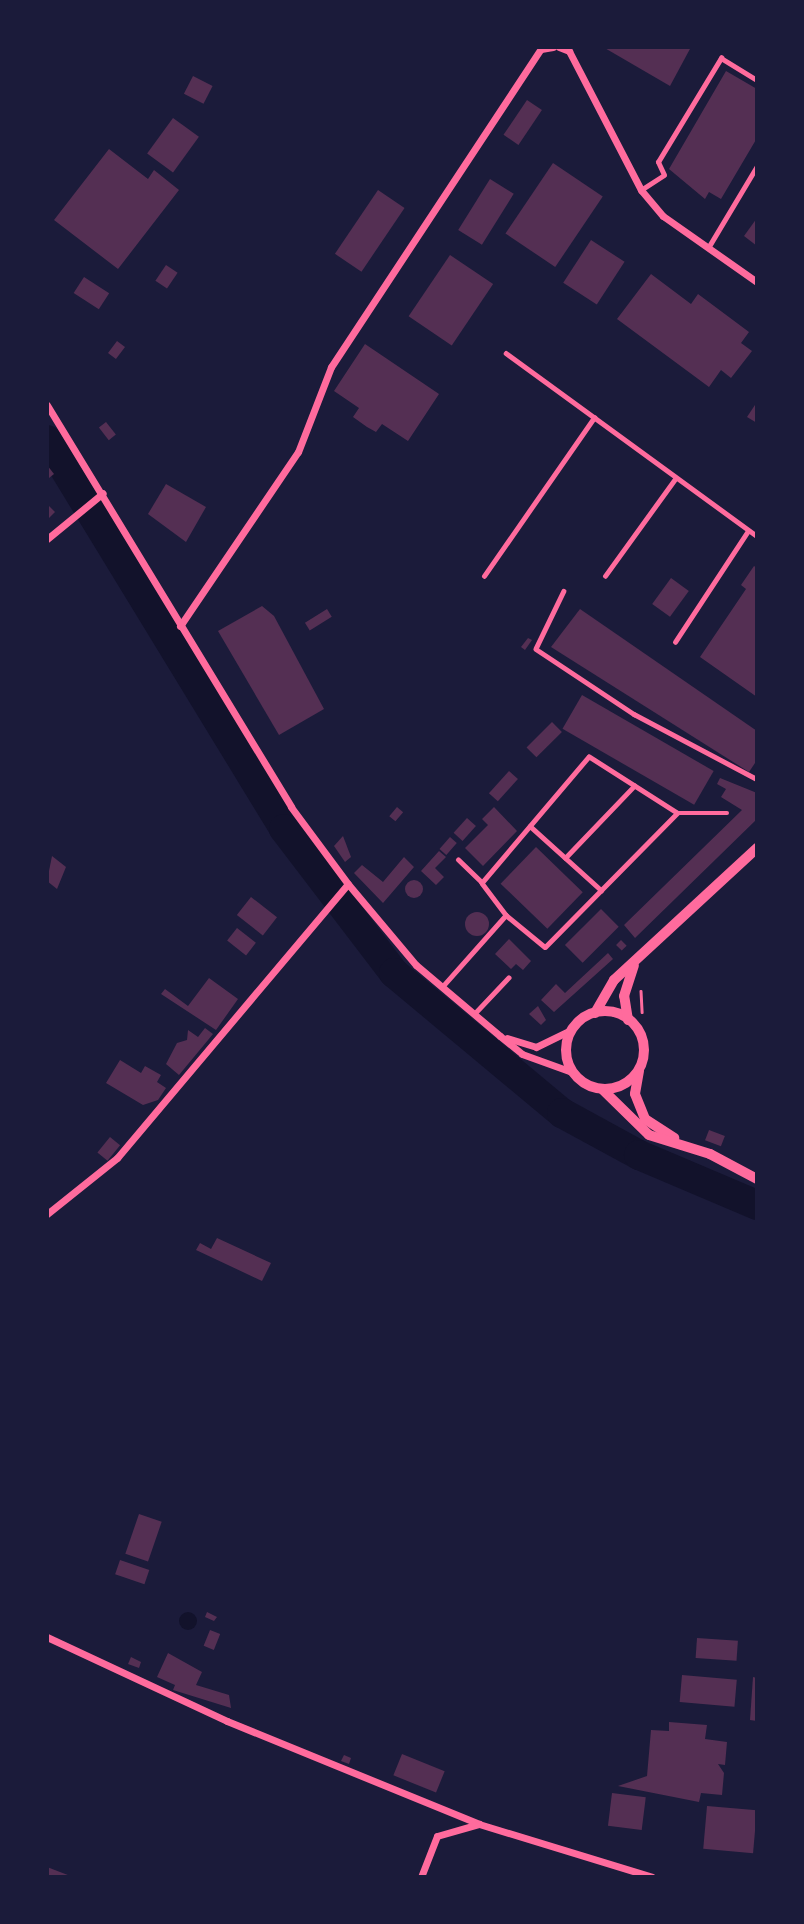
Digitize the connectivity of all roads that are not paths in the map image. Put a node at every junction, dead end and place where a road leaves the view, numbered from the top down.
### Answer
1 (553, 47) edge
2 (559, 47) edge
3 (571, 49) edge
4 (757, 80) edge
5 (757, 166) edge
6 (641, 190) junction
7 (708, 248) junction
8 (757, 282) edge
9 (506, 352) dead end
10 (47, 405) edge
11 (594, 418) junction
12 (675, 479) junction
13 (102, 494) junction
14 (748, 531) junction
15 (757, 536) edge
16 (47, 539) edge
17 (484, 576) dead end
18 (605, 576) dead end
19 (564, 591) dead end
20 (180, 626) junction
21 (675, 642) dead end
22 (757, 779) edge
23 (634, 786) junction
24 (677, 813) junction
25 (727, 813) dead end
26 (530, 826) junction
27 (757, 848) edge
28 (565, 858) junction
29 (458, 860) dead end
30 (482, 883) junction
31 (345, 888) junction
32 (601, 890) junction
33 (506, 915) junction
34 (645, 953) junction
35 (508, 978) dead end
36 (442, 987) junction
37 (595, 1013) junction
38 (474, 1014) junction
39 (628, 1020) junction
40 (571, 1030) junction
41 (500, 1036) junction
42 (639, 1069) junction
43 (572, 1072) junction
44 (600, 1089) junction
45 (682, 1144) junction
46 (757, 1179) edge
47 (47, 1214) edge
48 (47, 1637) edge
49 (479, 1825) junction
50 (421, 1877) edge
51 (652, 1877) edge

1 - 20 street
2 - 3 street
3 - 6 street
4 - 6 lane
5 - 7 lane
6 - 7 street
7 - 8 street
9 - 11 lane
10 - 13 street
11 - 12 lane
11 - 17 lane
12 - 14 lane
12 - 18 lane
13 - 16 street
13 - 20 street
14 - 15 lane
14 - 21 lane
19 - 22 lane
20 - 31 street
23 - 24 lane
23 - 26 lane
23 - 28 lane
24 - 25 lane
24 - 32 lane
26 - 28 lane
26 - 30 lane
27 - 34 street
28 - 32 lane
29 - 30 lane
30 - 33 lane
31 - 36 street
31 - 47 street
32 - 33 lane
33 - 36 lane
34 - 37 street
34 - 39 street
35 - 38 lane
36 - 38 street
37 - 39 street
37 - 40 street
38 - 41 street
39 - 42 street
40 - 41 street
40 - 43 street
41 - 43 street
42 - 44 street
42 - 45 street
43 - 44 street
44 - 45 street
45 - 46 street
48 - 49 street
49 - 50 street
49 - 51 street

